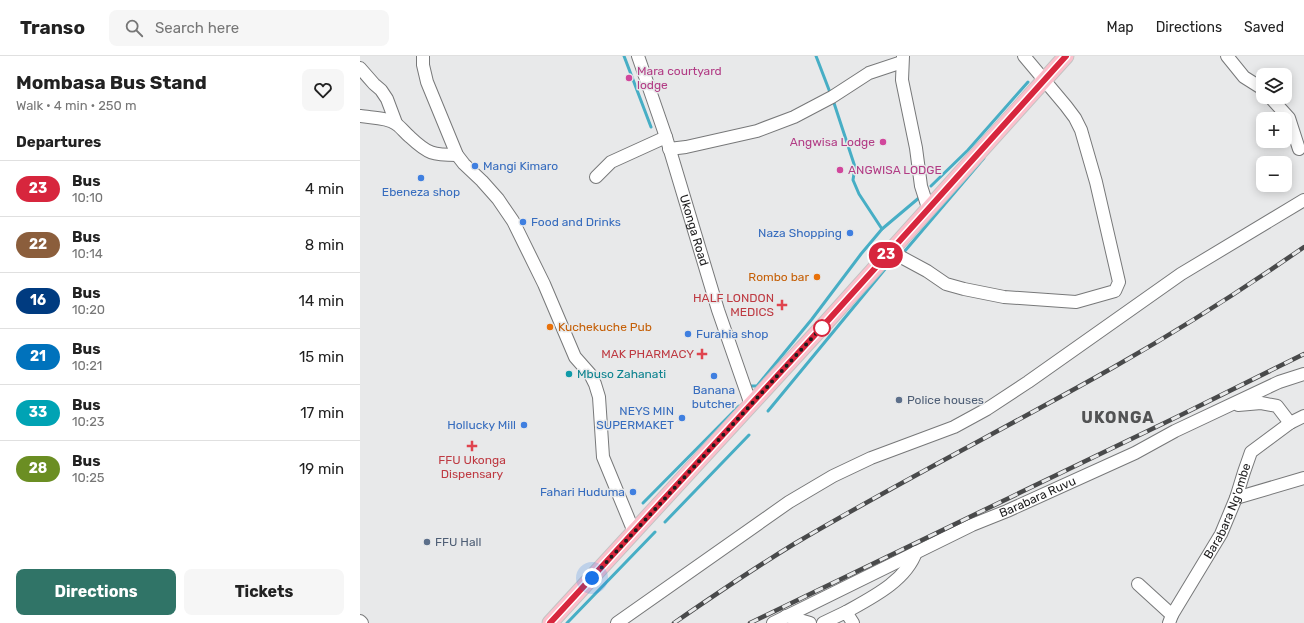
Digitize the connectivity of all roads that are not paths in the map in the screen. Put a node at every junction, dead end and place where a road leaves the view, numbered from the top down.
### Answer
1 (423, 56) edge
2 (638, 56) edge
3 (1024, 56) edge
4 (1066, 56) edge
5 (1227, 56) edge
6 (903, 59) edge
7 (360, 68) edge
8 (1045, 81) junction
9 (1256, 85) edge
10 (1276, 104) edge
11 (360, 116) edge
12 (396, 123) junction
13 (666, 137) junction
14 (669, 149) junction
15 (1299, 149) dead end
16 (457, 155) junction
17 (596, 177) dead end
18 (1304, 200) edge
19 (928, 208) junction
20 (890, 251) junction
21 (1304, 374) edge
22 (751, 405) junction
23 (1231, 405) junction
24 (1299, 421) edge
25 (1304, 478) edge
26 (1236, 498) junction
27 (634, 532) junction
28 (916, 552) junction
29 (1138, 584) dead end
30 (846, 612) junction
31 (786, 616) junction
32 (1171, 619) edge
33 (550, 623) edge
34 (617, 623) edge
35 (773, 623) edge
36 (810, 623) edge
37 (823, 623) edge
38 (852, 623) edge

1 - 16 street
2 - 13 street, Ukonga Road
3 - 8 street
4 - 8 main road
5 - 9 street
6 - 14 street
6 - 19 street
7 - 12 street
8 - 19 main road
8 - 20 street
10 - 15 street
11 - 12 street
12 - 16 street
13 - 14 street, Ukonga Road
13 - 17 street
14 - 22 street, Ukonga Road
16 - 27 street
18 - 34 street
19 - 20 main road
20 - 22 main road
21 - 23 street, Barabara Ruvu
22 - 27 main road
23 - 24 street
23 - 28 street, Barabara Ruvu
24 - 26 street, Barabara Ng'ombe
25 - 26 street
26 - 32 street, Barabara Ng'ombe
27 - 33 main road
28 - 30 street
28 - 31 street, Barabara Ruvu
29 - 32 street
30 - 37 street
30 - 38 street
31 - 35 street, Barabara Ruvu
31 - 36 street

